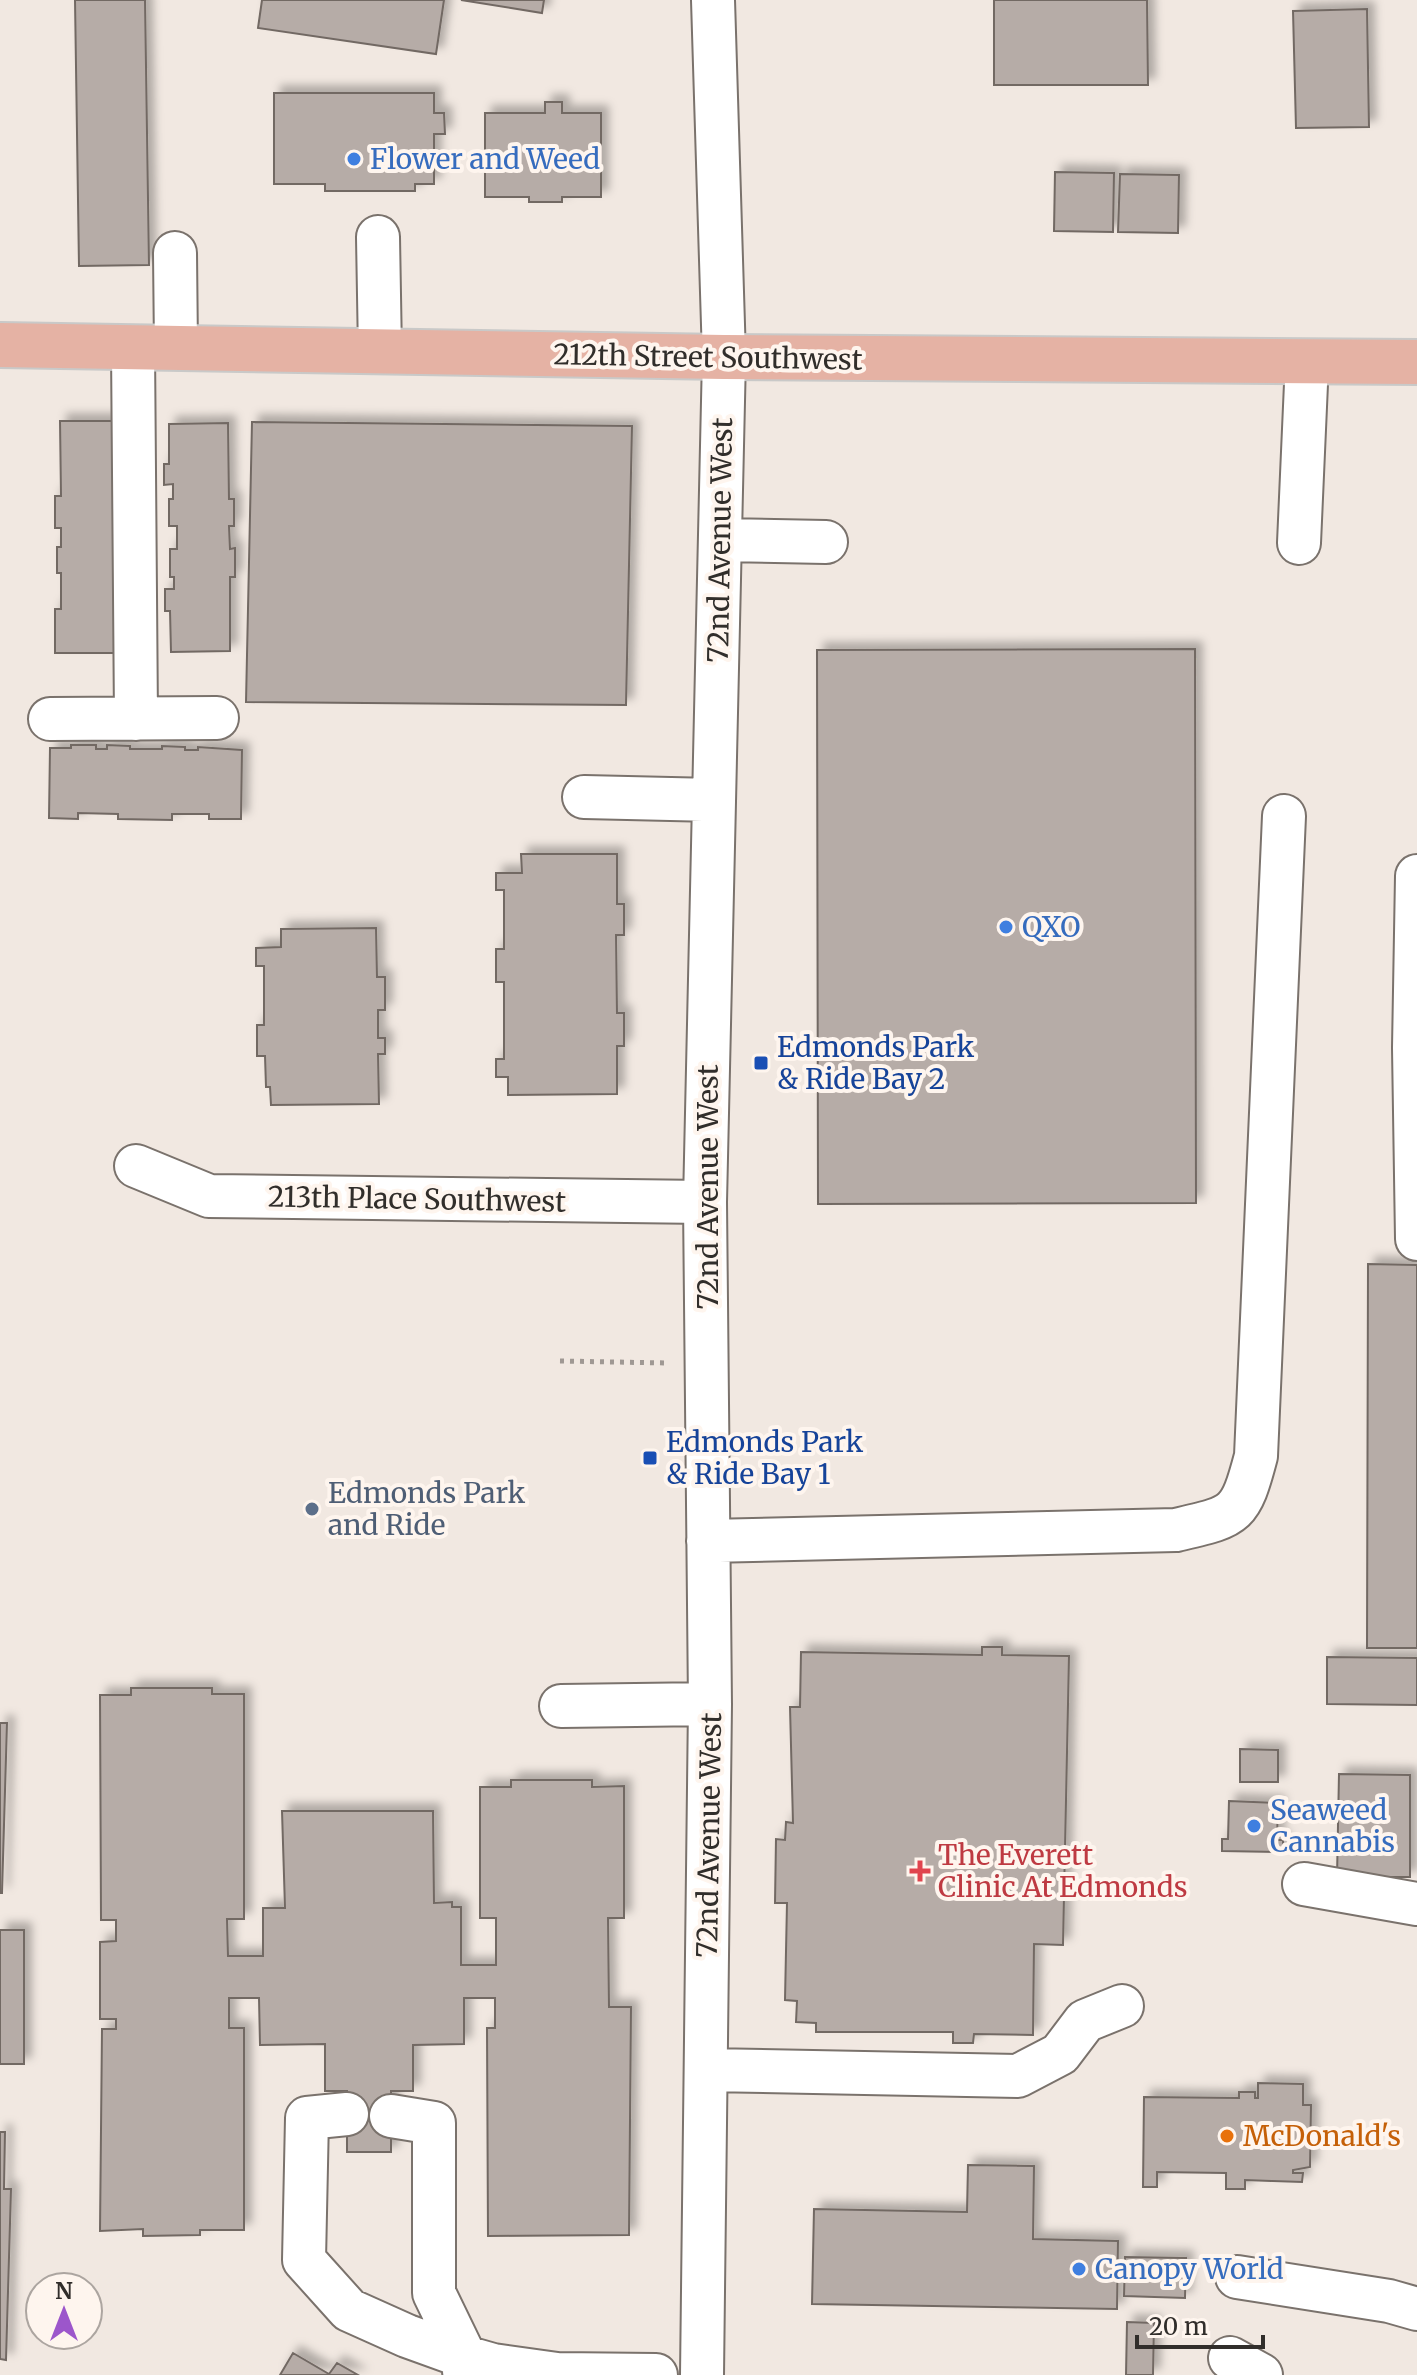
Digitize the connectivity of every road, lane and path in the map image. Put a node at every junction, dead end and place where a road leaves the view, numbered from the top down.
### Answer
1 (713, 0) edge
2 (378, 237) dead end
3 (175, 253) dead end
4 (0, 345) edge
5 (133, 348) junction
6 (176, 348) junction
7 (380, 352) junction
8 (724, 357) junction
9 (1307, 361) junction
10 (1417, 362) edge
11 (720, 540) junction
12 (826, 542) dead end
13 (1299, 543) dead end
14 (217, 718) dead end
15 (50, 719) dead end
16 (136, 719) junction
17 (584, 797) dead end
18 (714, 800) junction
19 (1284, 816) dead end
20 (1417, 876) edge
21 (1416, 1011) edge
22 (136, 1166) dead end
23 (705, 1202) junction
24 (1417, 1239) edge
25 (560, 1361) dead end
26 (707, 1363) junction
27 (708, 1541) junction
28 (710, 1704) junction
29 (561, 1706) dead end
30 (1304, 1884) dead end
31 (1417, 1904) edge
32 (1122, 2006) dead end
33 (706, 2070) junction
34 (347, 2114) dead end
35 (391, 2116) dead end
36 (1237, 2277) dead end
37 (1417, 2309) edge
38 (464, 2366) edge
39 (656, 2375) edge
40 (702, 2375) edge

1 - 8 street, 72nd Avenue West
2 - 7 street
3 - 6 street
4 - 5 main road, 212th Street Southwest
5 - 6 main road, 212th Street Southwest
5 - 16 street
6 - 7 main road, 212th Street Southwest
7 - 8 main road, 212th Street Southwest
8 - 9 main road, 212th Street Southwest
8 - 11 street, 72nd Avenue West
9 - 10 main road, 212th Street Southwest
9 - 13 street
11 - 12 street
11 - 18 street, 72nd Avenue West
14 - 16 street
15 - 16 street
17 - 18 street
18 - 23 street, 72nd Avenue West
19 - 27 street
20 - 21 street
21 - 24 street
22 - 23 street, 213th Place Southwest
23 - 26 street, 72nd Avenue West
25 - 26 path
26 - 27 street, 72nd Avenue West
27 - 28 street, 72nd Avenue West
28 - 29 street
28 - 33 street, 72nd Avenue West
30 - 31 street
32 - 33 street
33 - 40 street, 72nd Avenue West
34 - 38 street
35 - 38 street
36 - 37 street
38 - 39 street

